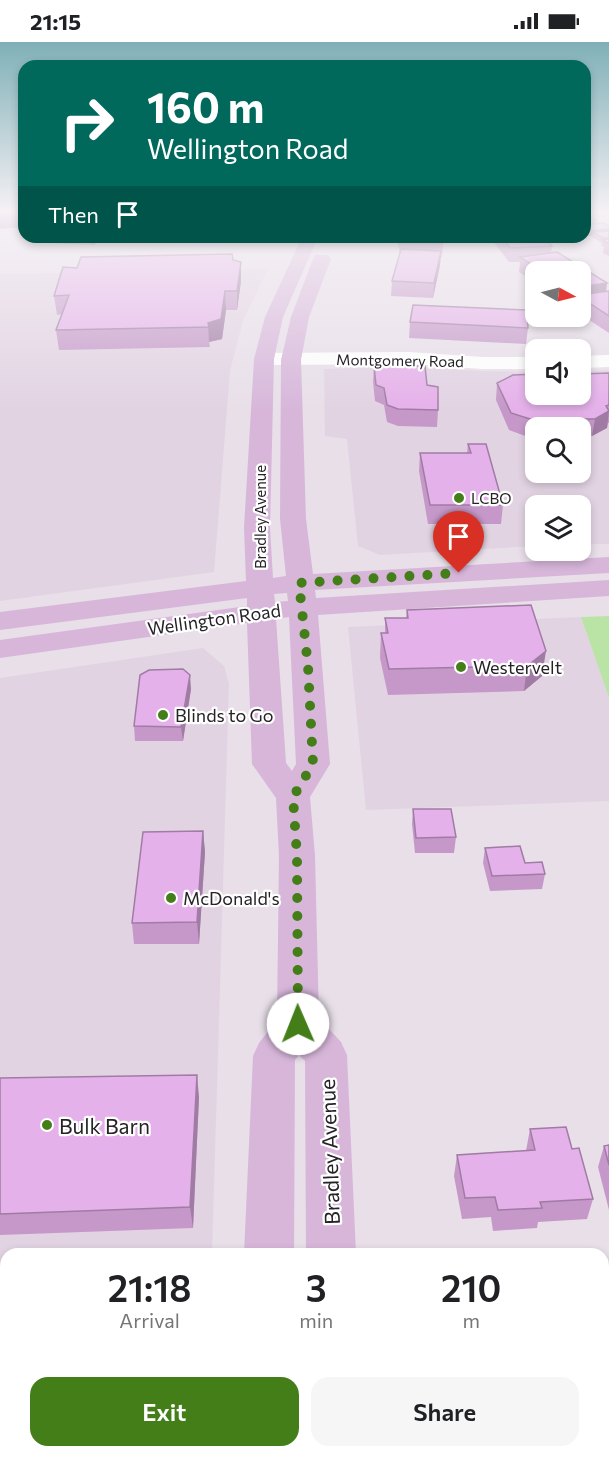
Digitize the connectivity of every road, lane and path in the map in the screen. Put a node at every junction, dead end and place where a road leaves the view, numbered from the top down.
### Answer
1 (292, 278) edge
2 (315, 278) edge
3 (264, 359) junction
4 (291, 360) junction
5 (609, 361) edge
6 (591, 362) edge
7 (525, 363) edge
8 (609, 565) edge
9 (609, 588) edge
10 (301, 595) junction
11 (262, 599) junction
12 (0, 621) edge
13 (0, 649) edge
14 (293, 797) junction
15 (298, 1024) junction
16 (269, 1248) edge
17 (331, 1248) edge

1 - 3 main road, Bradley Avenue
2 - 4 main road, Bradley Avenue
3 - 4 street, Montgomery Road
3 - 11 main road, Bradley Avenue
4 - 7 street, Montgomery Road
4 - 10 main road, Bradley Avenue
5 - 6 street
8 - 10 main road, Wellington Road
9 - 10 main road, Wellington Road
10 - 11 main road, Wellington Road
10 - 14 main road, Bradley Avenue
11 - 12 main road, Wellington Road
11 - 13 main road, Wellington Road
11 - 14 main road, Bradley Avenue
14 - 15 main road
15 - 16 main road
15 - 17 main road, Bradley Avenue

